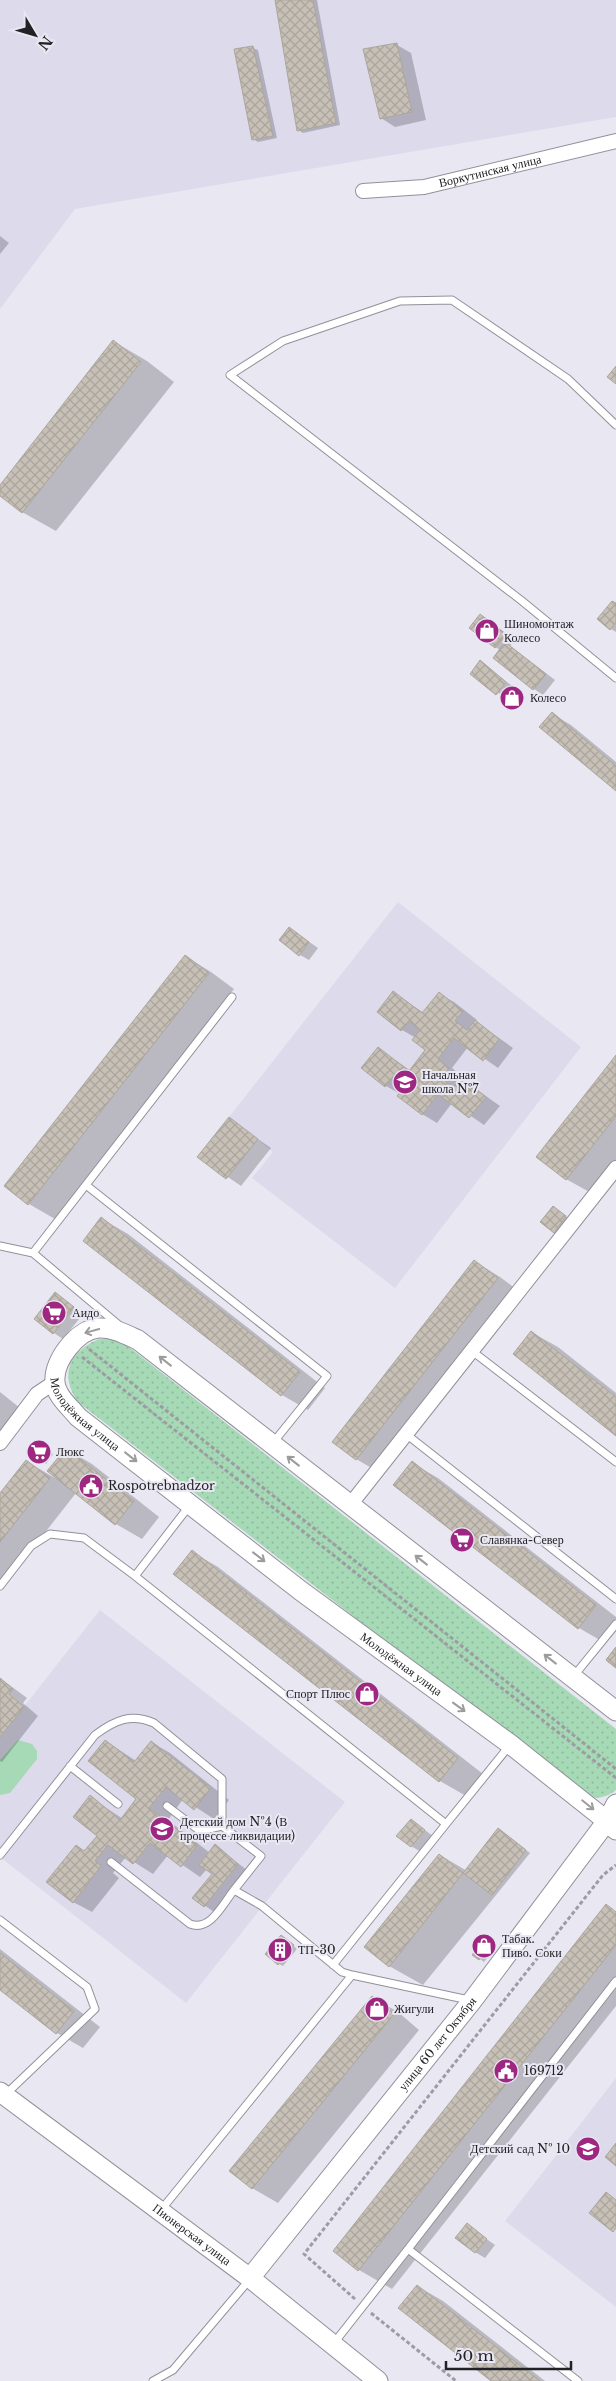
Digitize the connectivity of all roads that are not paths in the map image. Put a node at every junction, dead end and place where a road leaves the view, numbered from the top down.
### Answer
1 (616, 141) edge
2 (363, 191) dead end
3 (616, 425) edge
4 (616, 678) edge
5 (232, 997) dead end
6 (616, 1168) edge
7 (86, 1185) junction
8 (0, 1246) edge
9 (33, 1253) junction
10 (138, 1340) junction
11 (472, 1351) junction
12 (55, 1382) junction
13 (406, 1434) junction
14 (0, 1442) edge
15 (271, 1444) junction
16 (616, 1462) edge
17 (191, 1504) junction
18 (350, 1506) junction
19 (135, 1576) junction
20 (0, 1586) edge
21 (616, 1599) edge
22 (616, 1624) edge
23 (573, 1677) junction
24 (616, 1711) edge
25 (510, 1744) junction
26 (70, 1766) junction
27 (118, 1804) dead end
28 (167, 1806) dead end
29 (613, 1818) edge
30 (446, 1824) junction
31 (222, 1826) junction
32 (0, 1855) edge
33 (111, 1862) dead end
34 (234, 1890) junction
35 (0, 1920) edge
36 (333, 1965) junction
37 (352, 1975) junction
38 (616, 1981) edge
39 (472, 2001) junction
40 (2, 2094) edge
41 (159, 2212) junction
42 (408, 2249) junction
43 (250, 2278) junction
44 (333, 2344) junction
45 (153, 2381) edge
46 (378, 2381) edge
47 (578, 2381) edge

1 - 2 street, Воркутинская улица
3 - 4 lane
5 - 7 lane
6 - 11 street
7 - 9 lane
7 - 15 lane
8 - 9 lane
9 - 10 lane
10 -> 12 main road, Молодёжная улица
15 -> 10 main road, Молодёжная улица
11 - 13 street
11 - 16 lane
12 - 14 street
12 -> 17 main road, Молодёжная улица
13 - 18 street
13 - 21 lane
18 -> 15 main road, Молодёжная улица
17 - 19 lane
17 -> 25 main road, Молодёжная улица
23 -> 18 main road, Молодёжная улица
19 - 20 lane
19 - 30 lane
22 - 23 lane
23 - 24 main road, Молодёжная улица
25 -> 29 main road, Молодёжная улица
25 - 30 lane
26 - 27 lane
26 - 31 lane
26 - 32 lane
28 - 31 lane
29 - 39 main road, улица 60 лет Октября
30 - 36 lane
31 - 34 lane
33 - 34 lane
34 - 36 lane
35 - 40 lane
36 - 37 lane
37 - 39 lane
37 - 41 lane
38 - 42 lane
39 - 43 main road, улица 60 лет Октября
40 - 41 main road, Пионерская улица
41 - 43 main road, Пионерская улица
42 - 44 lane
42 - 47 lane
43 - 44 main road, Пионерская улица
43 - 45 lane
44 - 46 main road, Пионерская улица

